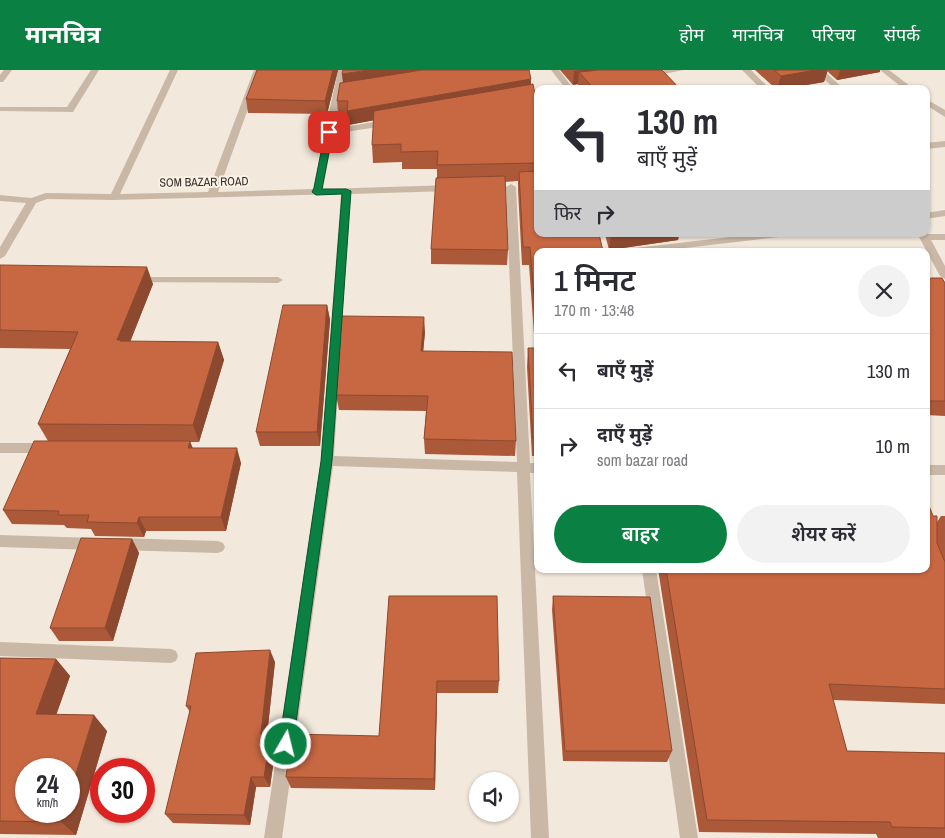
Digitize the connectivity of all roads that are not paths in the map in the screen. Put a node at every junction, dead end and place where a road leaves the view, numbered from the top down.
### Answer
1 (8, 70) edge
2 (95, 70) edge
3 (174, 70) edge
4 (258, 70) edge
5 (342, 70) edge
6 (555, 70) edge
7 (679, 70) edge
8 (746, 70) edge
9 (818, 70) edge
10 (884, 70) edge
11 (641, 77) edge
12 (0, 80) edge
13 (602, 84) edge
14 (568, 85) edge
15 (596, 85) edge
16 (762, 85) edge
17 (835, 85) edge
18 (905, 85) edge
19 (930, 104) edge
20 (0, 109) edge
21 (945, 114) edge
22 (395, 120) edge
23 (329, 132) junction
24 (945, 144) edge
25 (930, 146) edge
26 (511, 187) edge
27 (463, 188) edge
28 (346, 191) junction
29 (316, 192) junction
30 (212, 194) junction
31 (114, 197) junction
32 (0, 198) edge
33 (32, 201) junction
34 (945, 213) edge
35 (930, 215) edge
36 (930, 236) edge
37 (754, 237) edge
38 (925, 237) edge
39 (945, 237) edge
40 (660, 248) edge
41 (0, 256) edge
42 (945, 276) edge
43 (119, 280) edge
44 (278, 280) dead end
45 (0, 448) edge
46 (58, 448) edge
47 (327, 461) junction
48 (523, 468) junction
49 (534, 468) edge
50 (930, 470) edge
51 (945, 470) edge
52 (0, 541) edge
53 (218, 547) dead end
54 (650, 573) edge
55 (0, 649) edge
56 (171, 656) dead end
57 (273, 838) edge
58 (540, 838) edge
59 (689, 838) edge

1 - 12 street
2 - 20 street
3 - 31 street
4 - 30 street
5 - 23 street
6 - 14 street
7 - 11 street
8 - 16 street
9 - 17 street
10 - 18 street
13 - 15 street
19 - 21 street
22 - 23 street
23 - 29 street
24 - 25 street
26 - 48 street
27 - 28 street, SOM BAZAR ROAD
28 - 29 street, SOM BAZAR ROAD
28 - 47 street
29 - 30 street, SOM BAZAR ROAD
30 - 31 street, SOM BAZAR ROAD
31 - 33 street, SOM BAZAR ROAD
32 - 33 street, SOM BAZAR ROAD
33 - 41 street
34 - 35 street
36 - 39 street
37 - 40 street
38 - 42 street
43 - 44 street
45 - 46 street
47 - 48 street
47 - 57 street
48 - 49 street
48 - 58 street
50 - 51 street
52 - 53 street
54 - 59 street
55 - 56 street

